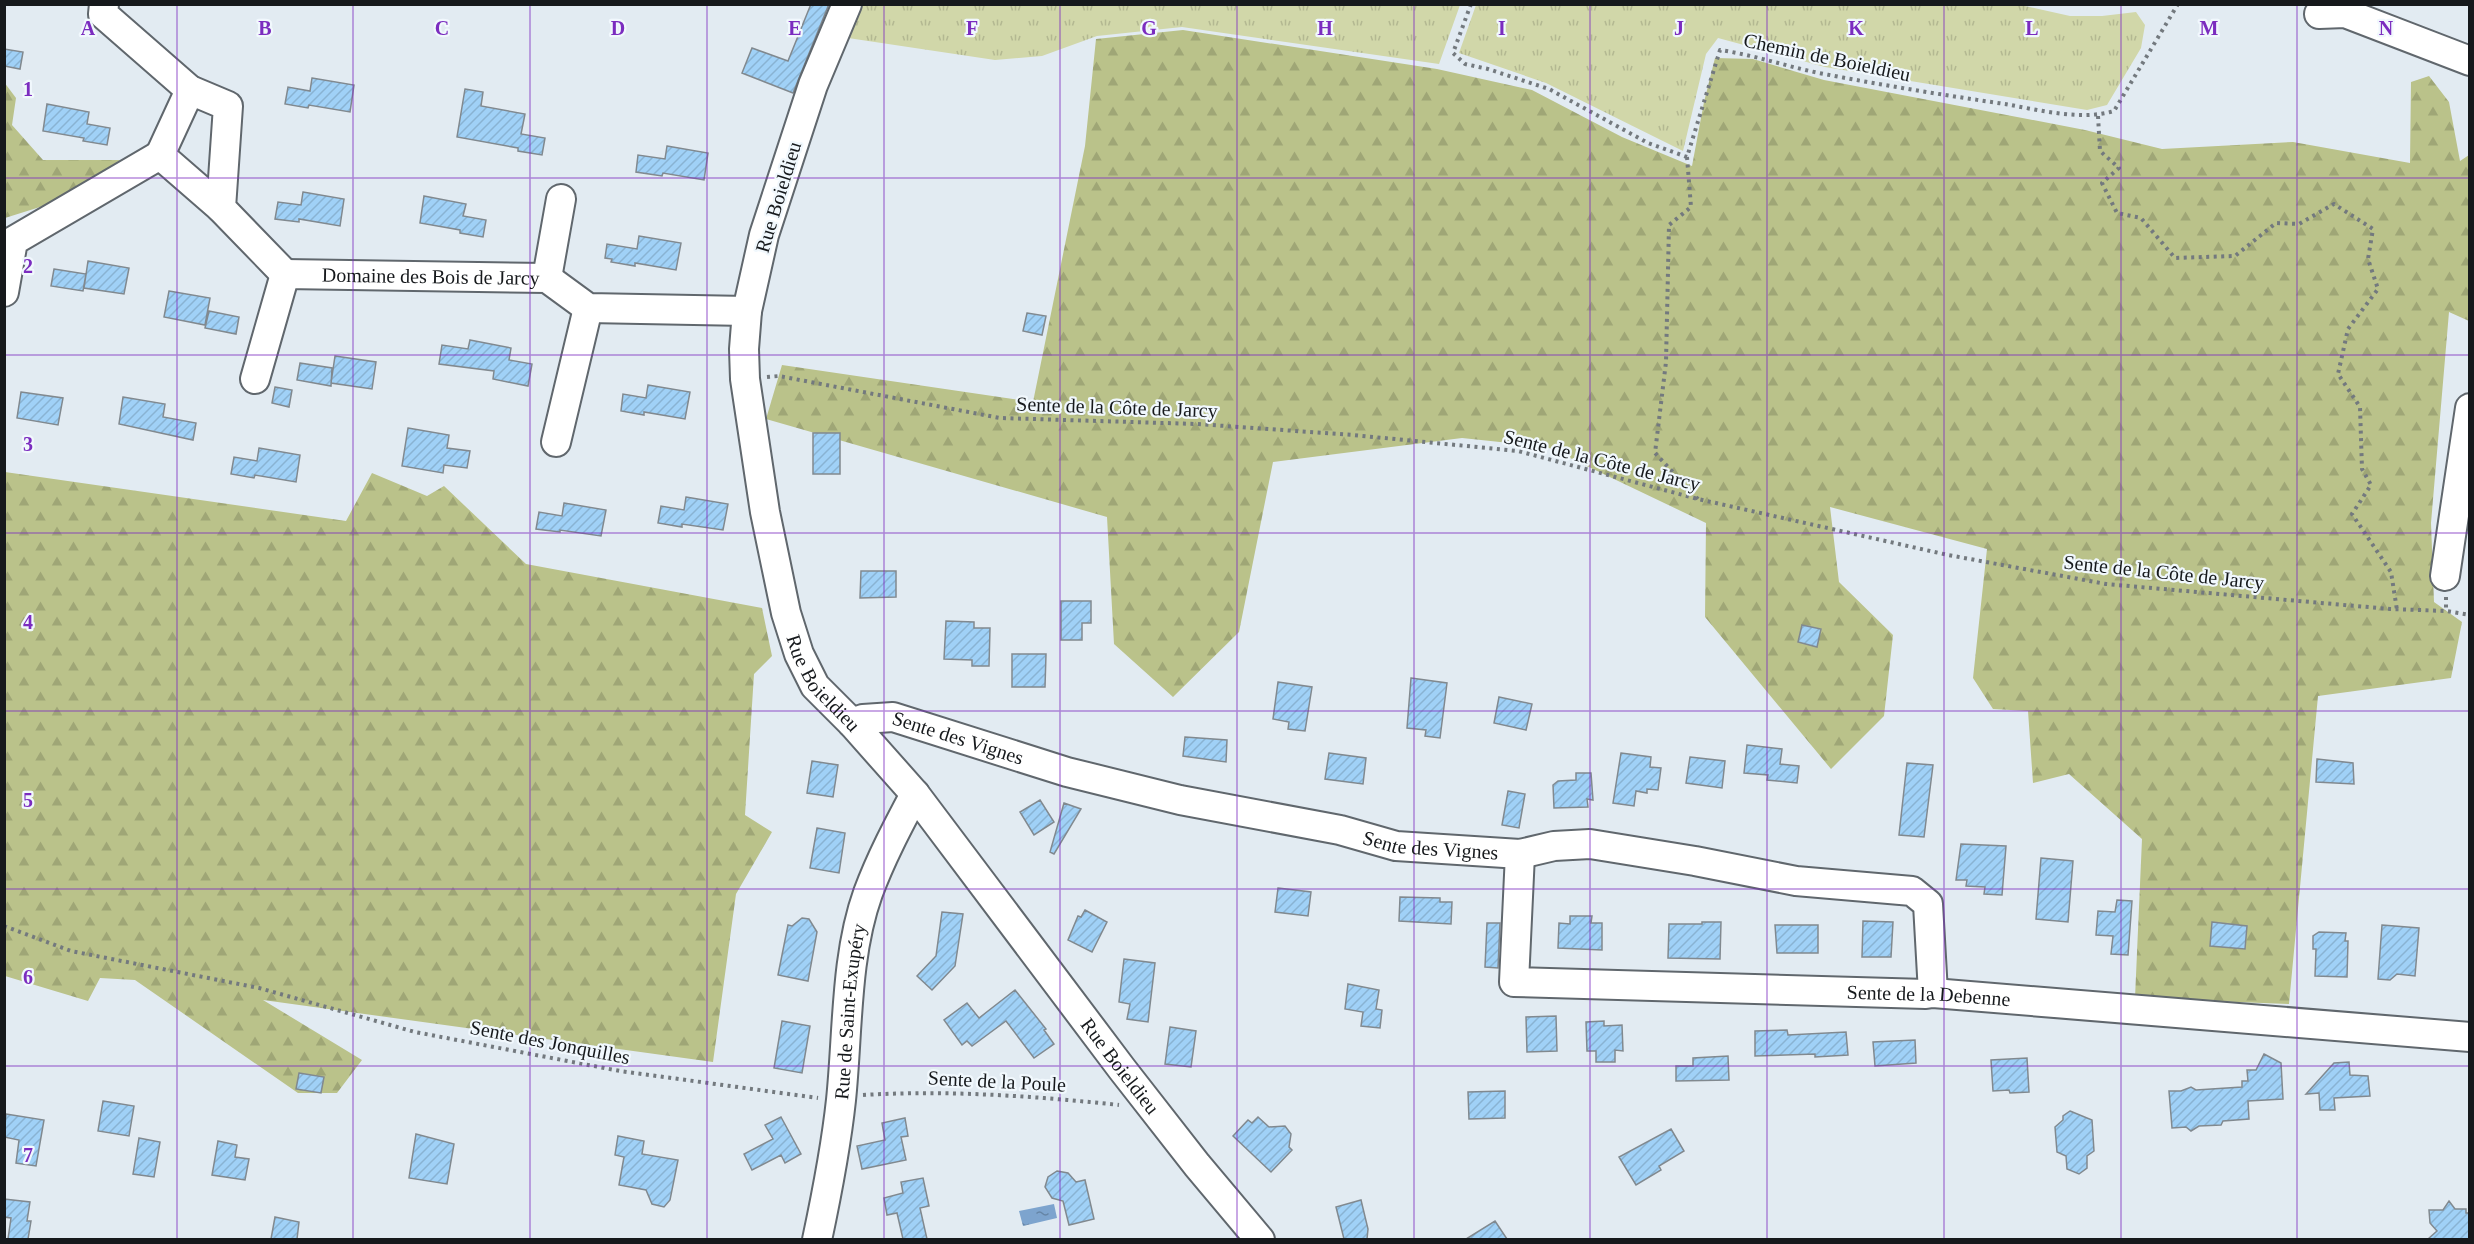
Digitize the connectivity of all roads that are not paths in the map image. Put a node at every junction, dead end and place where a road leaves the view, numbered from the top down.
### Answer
1 (104, 4) edge
2 (847, 4) edge
3 (2319, 14) dead end
4 (2469, 61) edge
5 (190, 90) junction
6 (160, 155) junction
7 (561, 199) dead end
8 (221, 208) junction
9 (285, 274) junction
10 (547, 278) junction
11 (4, 292) edge
12 (588, 308) junction
13 (747, 311) junction
14 (255, 379) dead end
15 (2469, 408) edge
16 (556, 442) dead end
17 (2445, 576) dead end
18 (852, 723) junction
19 (915, 794) junction
20 (1520, 854) junction
21 (1934, 993) junction
22 (2469, 1037) edge
23 (817, 1239) edge
24 (1260, 1239) edge

1 - 5 street
2 - 13 street, Rue Boieldieu
3 - 4 street
5 - 6 street
5 - 8 street
6 - 8 street
6 - 11 street
7 - 10 street
8 - 9 street
9 - 10 street, Domaine des Bois de Jarcy
9 - 14 street
10 - 12 street, Domaine des Bois de Jarcy
12 - 13 street
12 - 16 street
13 - 18 street, Rue Boieldieu
15 - 17 street
18 - 19 street, Rue Boieldieu
18 - 20 street, Sente des Vignes
19 - 23 street, Rue de Saint-Exupéry
19 - 24 street, Rue Boieldieu
20 - 21 street, Sente des Vignes
20 - 21 street, Sente de la Debenne
21 - 22 street, Sente de la Debenne

